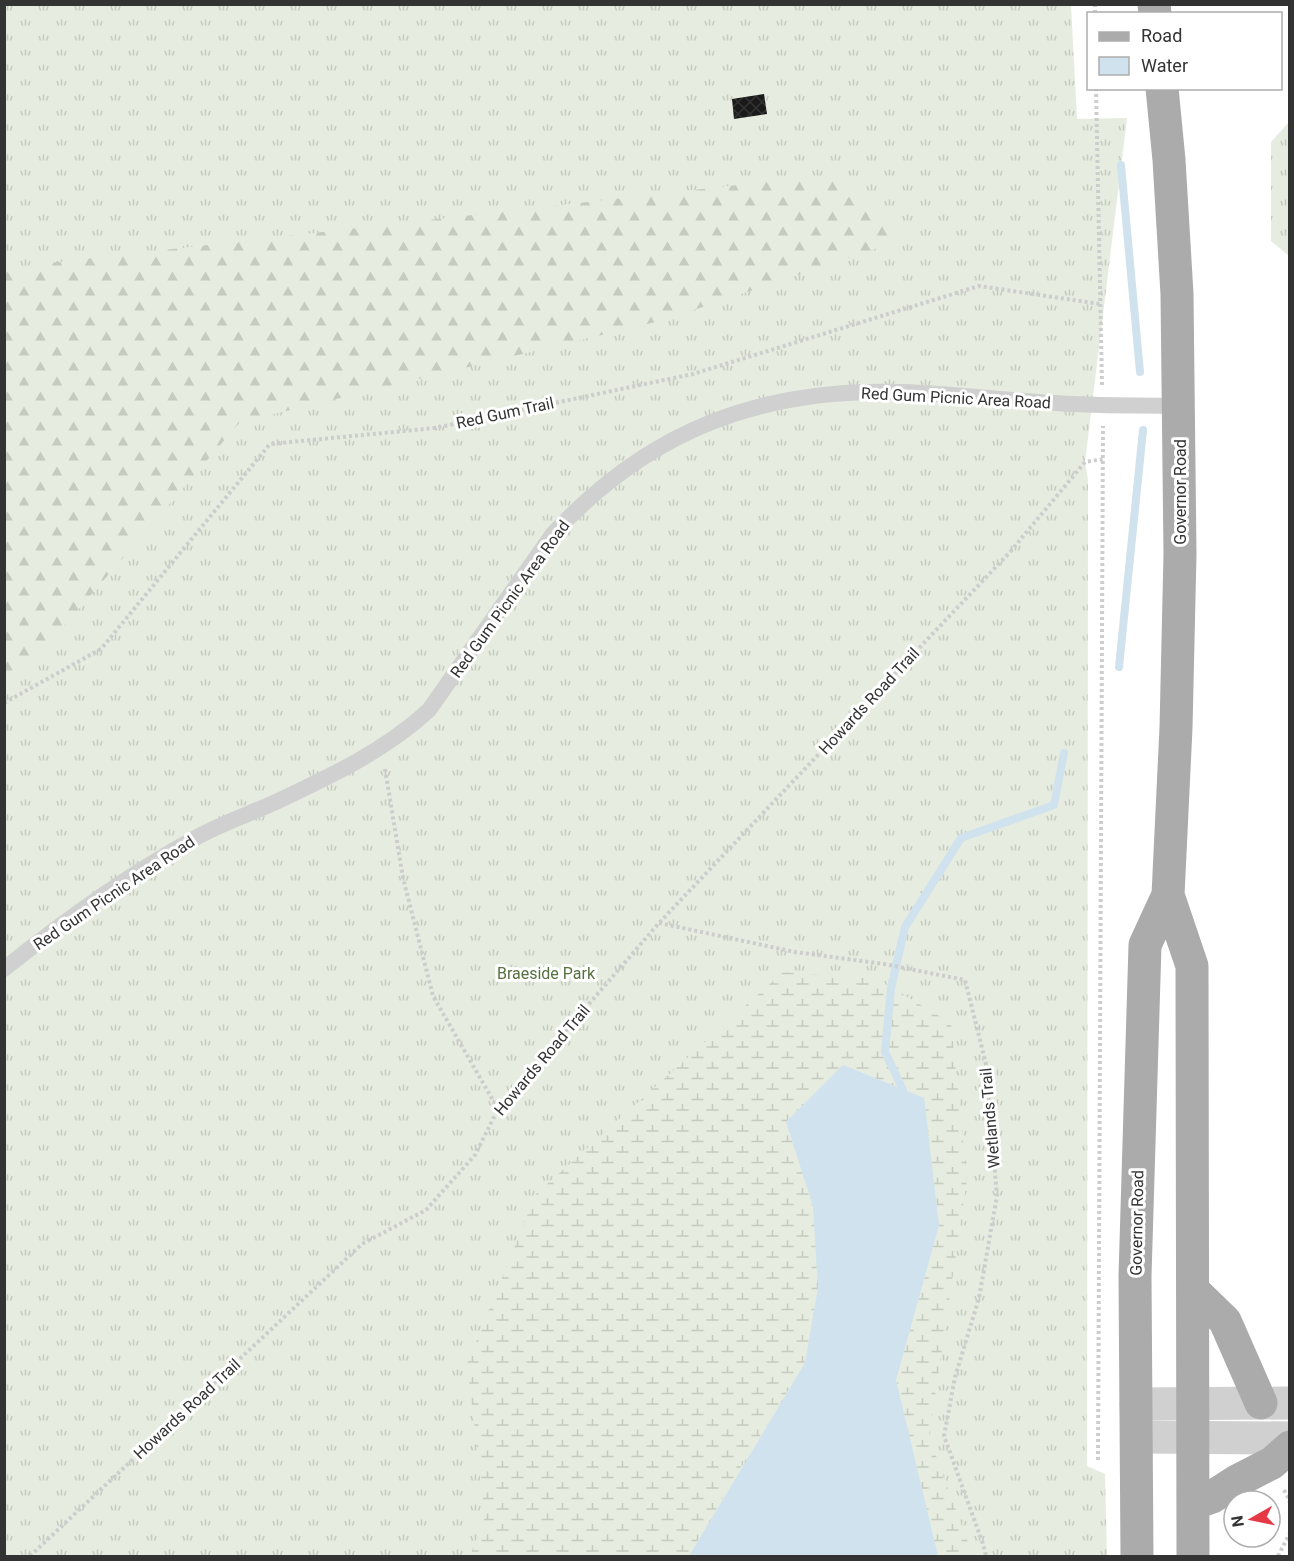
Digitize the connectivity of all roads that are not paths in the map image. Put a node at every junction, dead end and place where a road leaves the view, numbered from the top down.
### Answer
1 (1162, 90) edge
2 (1179, 406) junction
3 (1168, 895) junction
4 (4, 969) edge
5 (1193, 1290) junction
6 (1275, 1403) edge
7 (1136, 1404) junction
8 (1193, 1404) junction
9 (1193, 1436) junction
10 (1137, 1437) junction
11 (1290, 1438) edge
12 (1290, 1447) edge
13 (1193, 1504) junction
14 (1137, 1557) edge
15 (1193, 1557) edge

1 - 2 main road, Governor Road
2 - 3 main road, Governor Road
2 - 4 lane, Red Gum Picnic Area Road
3 - 5 main road, Governor Road
3 - 7 main road, Governor Road
5 - 6 main road
5 - 8 main road, Governor Road
6 - 8 street
7 - 8 street
7 - 10 main road, Governor Road
8 - 9 main road, Governor Road
9 - 10 street
9 - 11 street
9 - 13 main road, Governor Road
10 - 14 main road, Governor Road
12 - 13 main road
13 - 15 main road, Governor Road

